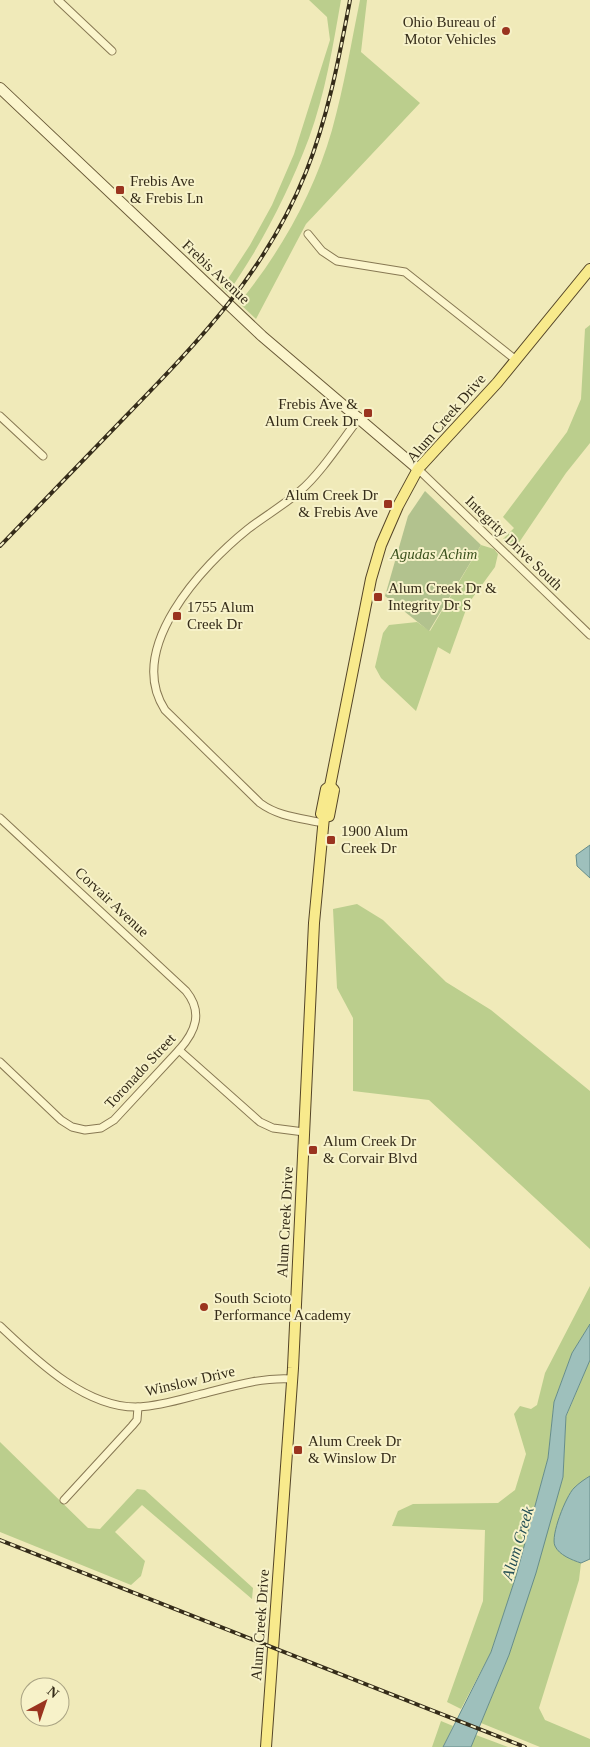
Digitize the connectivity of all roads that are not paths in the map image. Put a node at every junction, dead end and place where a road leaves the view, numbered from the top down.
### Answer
1 (58, 0) edge
2 (112, 51) dead end
3 (0, 88) edge
4 (308, 234) dead end
5 (590, 269) edge
6 (516, 360) junction
7 (0, 416) edge
8 (360, 418) junction
9 (44, 456) dead end
10 (418, 469) junction
11 (590, 635) edge
12 (0, 818) edge
13 (323, 820) junction
14 (197, 1012) joint
15 (180, 1050) junction
16 (0, 1062) edge
17 (304, 1132) junction
18 (0, 1326) edge
19 (292, 1379) junction
20 (138, 1407) junction
21 (64, 1500) dead end
22 (266, 1747) edge

1 - 2 street
3 - 8 main road, Frebis Avenue
4 - 6 street
5 - 6 main road, Alum Creek Drive
6 - 10 main road, Alum Creek Drive
7 - 9 street
8 - 10 main road, Frebis Avenue
8 - 13 street
10 - 11 street, Integrity Drive South
10 - 13 main road, Alum Creek Drive
12 - 14 street, Corvair Avenue
13 - 17 main road, Alum Creek Drive
14 - 15 street, Toronado Street
15 - 16 street, Toronado Street
15 - 17 street
17 - 19 main road, Alum Creek Drive
18 - 20 street, Winslow Drive
19 - 20 street, Winslow Drive
19 - 22 main road, Alum Creek Drive
20 - 21 street

